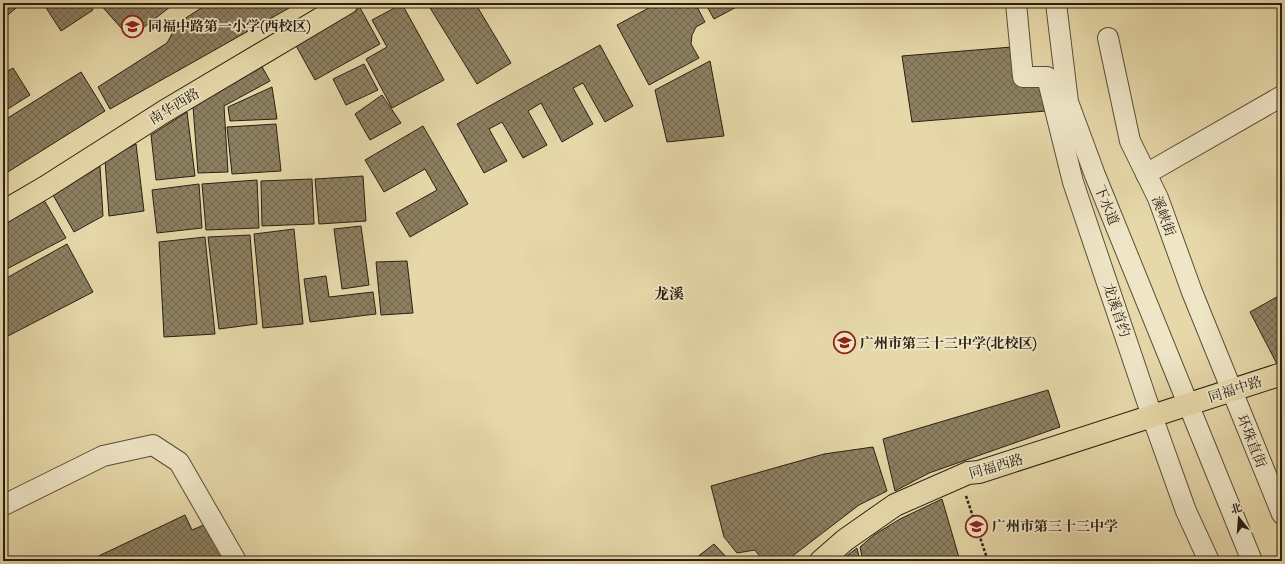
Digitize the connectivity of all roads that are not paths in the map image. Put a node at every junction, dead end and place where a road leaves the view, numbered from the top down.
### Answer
1 (347, 3) edge
2 (1016, 3) edge
3 (1056, 3) edge
4 (1108, 38) dead end
5 (1282, 96) edge
6 (1146, 174) junction
7 (3, 212) edge
8 (1282, 374) edge
9 (1232, 390) junction
10 (1189, 405) junction
11 (1152, 416) junction
12 (1280, 501) edge
13 (6, 504) dead end
14 (236, 561) edge
15 (821, 561) edge
16 (1209, 561) edge
17 (1252, 561) edge

1 - 7 main road, 南华西路
2 - 11 lane, 龙溪首约
3 - 10 lane, 下水道
4 - 6 lane, 溪峡街
5 - 6 lane
6 - 9 lane, 溪峡街
8 - 9 main road, 同福中路
9 - 10 main road, 同福中路
9 - 12 lane, 环珠直街
10 - 11 main road, 同福西路
10 - 17 lane, 下水道
11 - 15 main road, 同福西路
11 - 16 lane, 龙溪首约
13 - 14 lane

